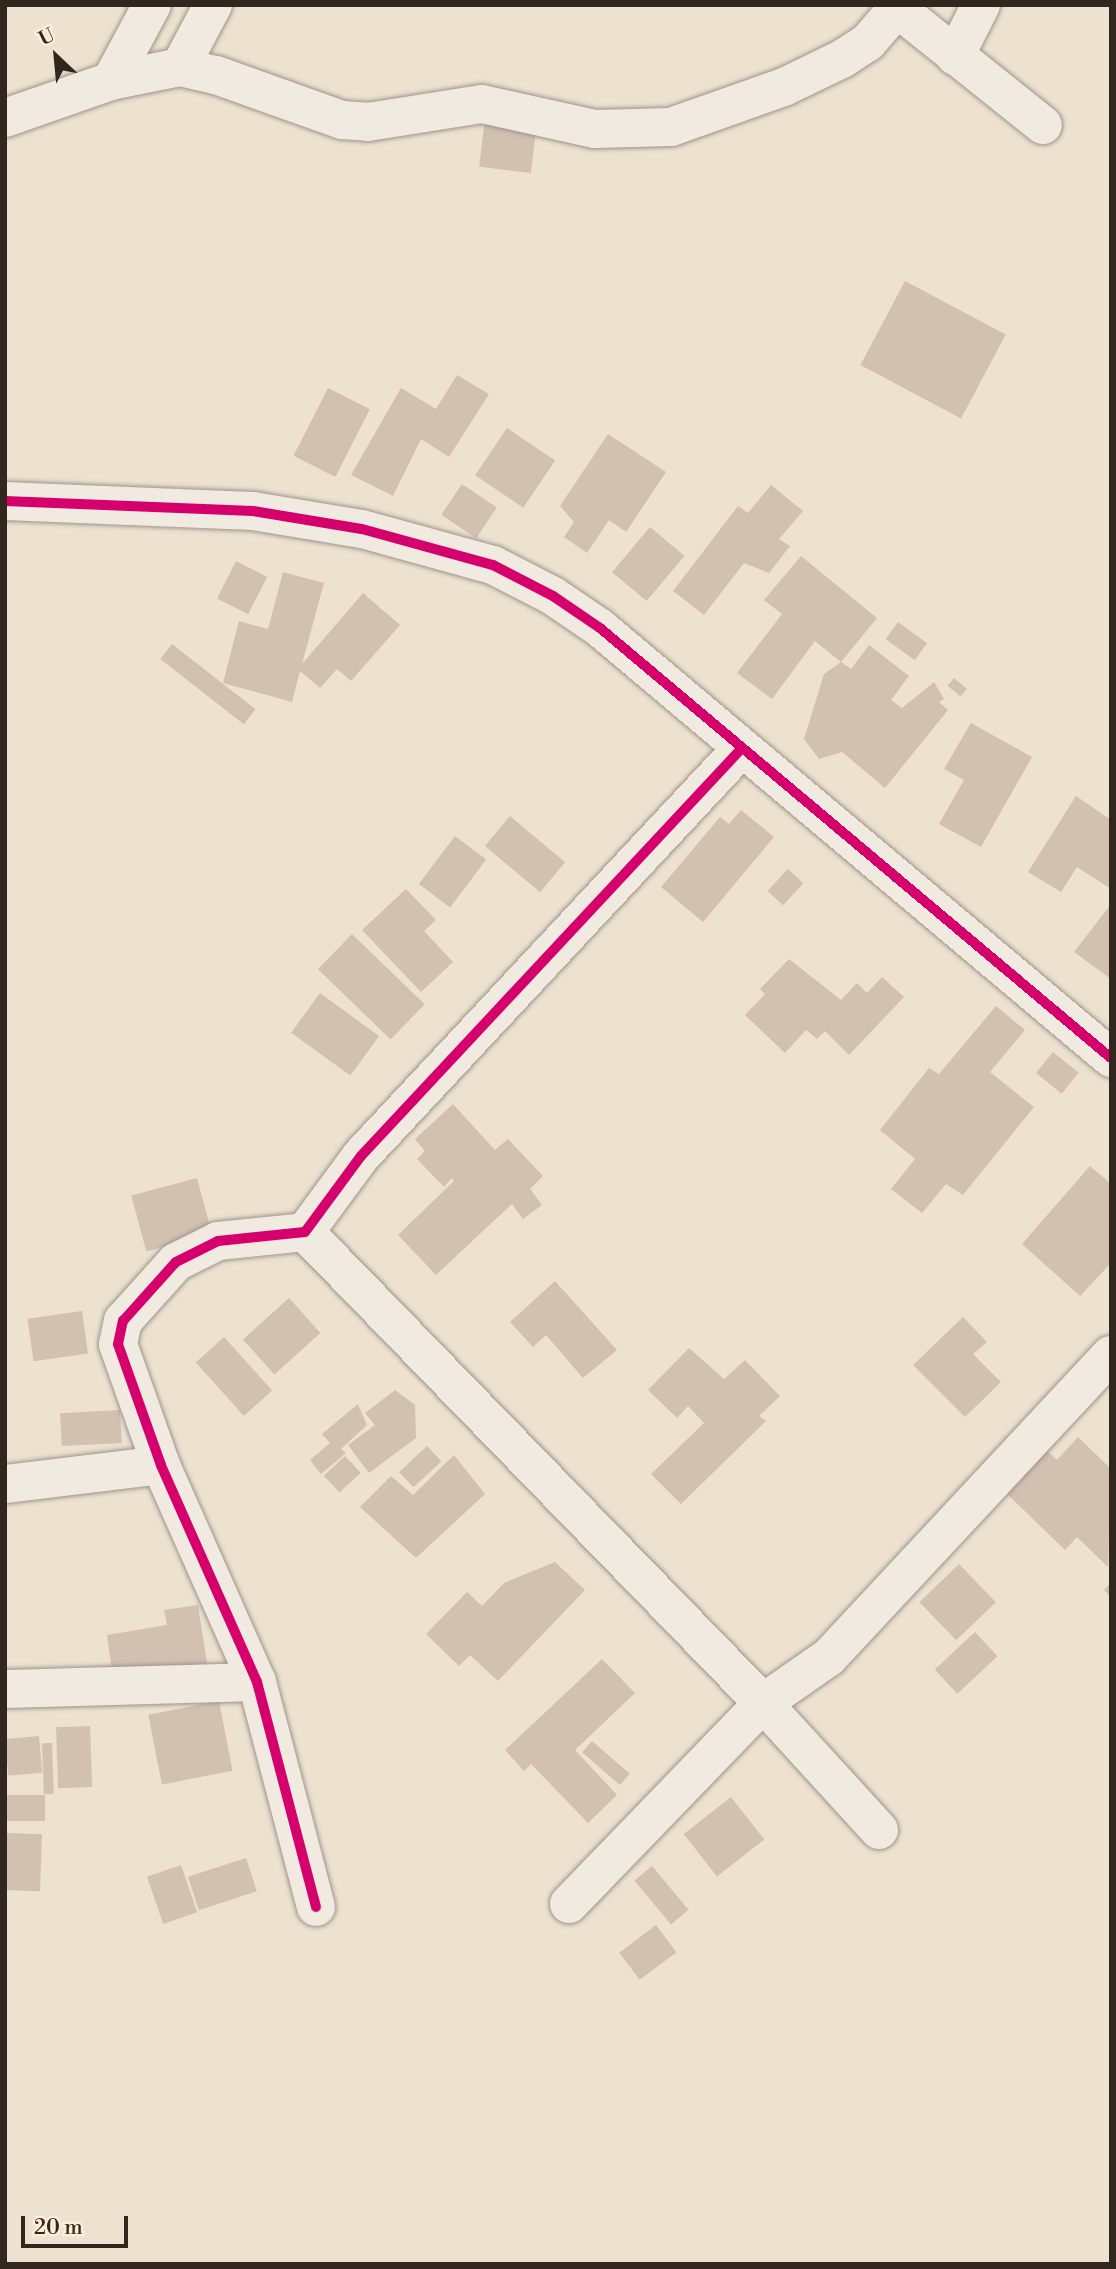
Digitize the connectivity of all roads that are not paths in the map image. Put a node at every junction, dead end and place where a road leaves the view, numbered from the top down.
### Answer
1 (152, 5) edge
2 (213, 5) edge
3 (981, 5) edge
4 (897, 6) edge
5 (955, 56) junction
6 (180, 67) junction
7 (111, 81) junction
8 (5, 118) edge
9 (1043, 125) dead end
10 (5, 501) edge
11 (742, 748) junction
12 (1111, 1058) edge
13 (305, 1232) junction
14 (1111, 1354) edge
15 (161, 1465) junction
16 (5, 1484) edge
17 (257, 1682) junction
18 (5, 1689) edge
19 (763, 1703) junction
20 (879, 1830) dead end
21 (569, 1904) dead end
22 (316, 1907) dead end

1 - 7 street
2 - 6 street
3 - 5 street
4 - 5 street
4 - 6 street
5 - 9 street
6 - 7 street
7 - 8 street
10 - 11 street
11 - 12 street
11 - 13 street
13 - 15 street
13 - 19 street
14 - 19 street
15 - 16 street
15 - 17 street
17 - 18 street
17 - 22 street
19 - 20 street
19 - 21 street

